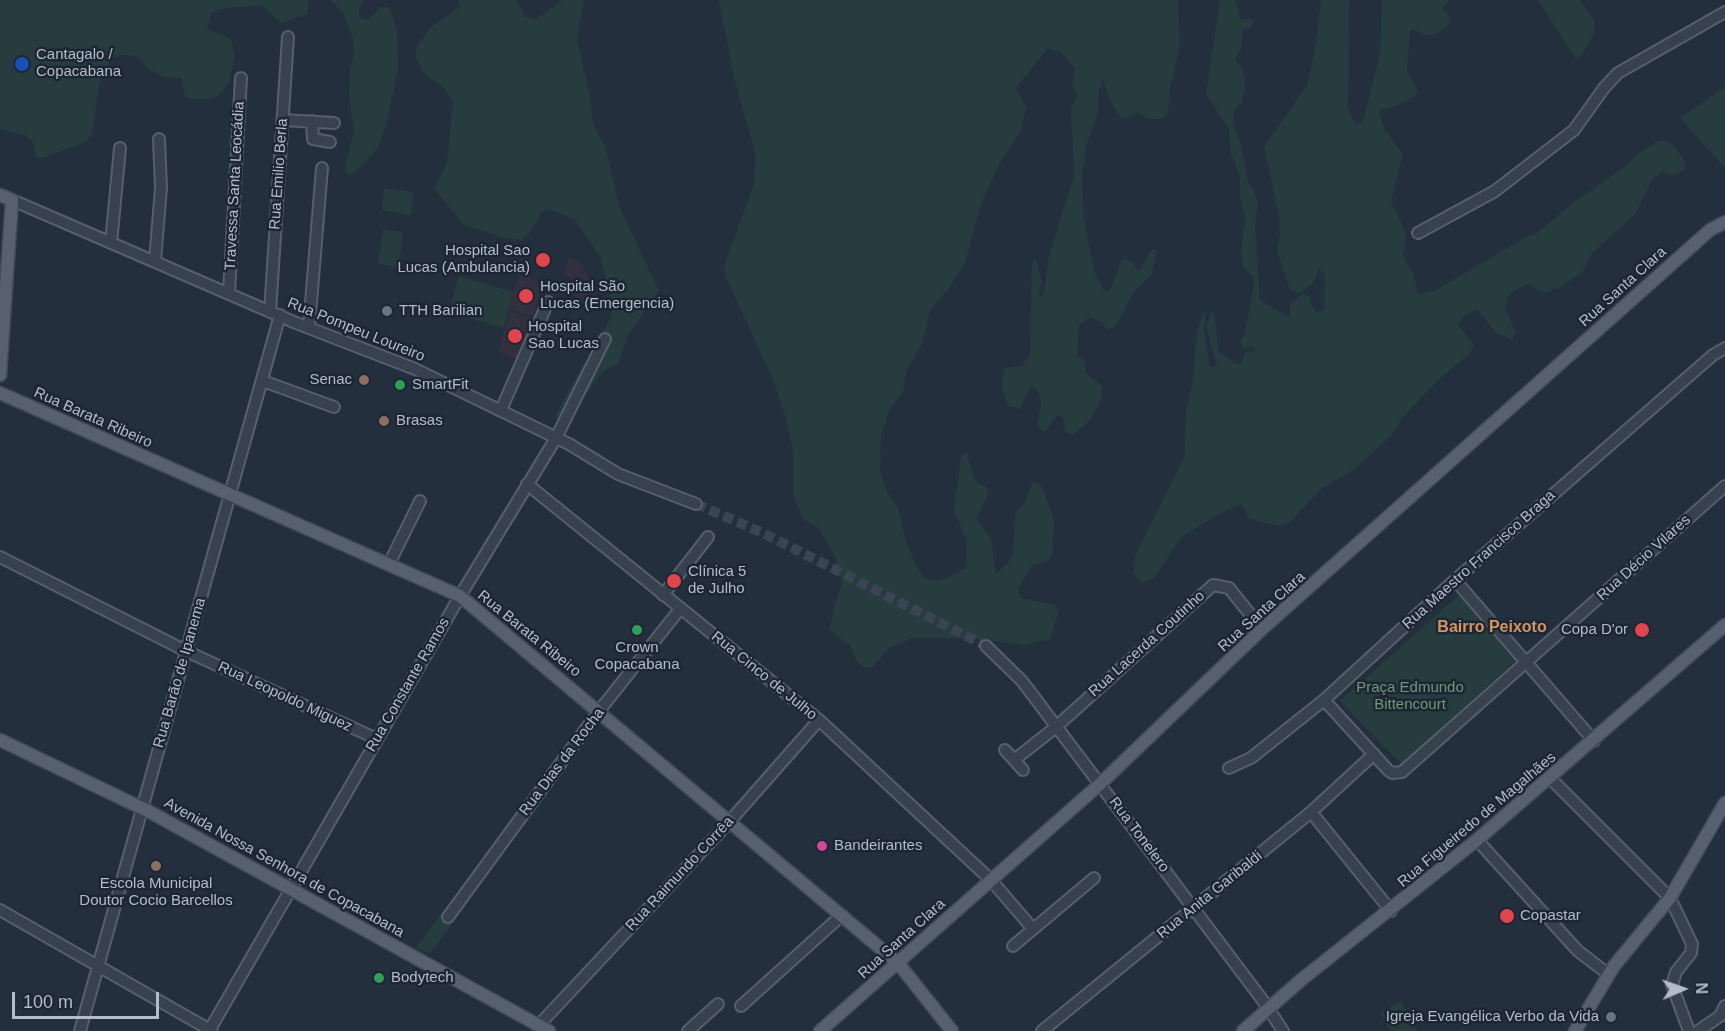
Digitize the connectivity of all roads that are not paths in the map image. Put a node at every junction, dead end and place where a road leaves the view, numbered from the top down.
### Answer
1 (1725, 12) edge
2 (288, 37) dead end
3 (241, 78) dead end
4 (283, 120) junction
5 (312, 122) junction
6 (334, 123) dead end
7 (159, 139) dead end
8 (330, 142) dead end
9 (120, 148) dead end
10 (322, 168) dead end
11 (0, 195) edge
12 (12, 200) junction
13 (1722, 221) edge
14 (1418, 233) dead end
15 (111, 243) junction
16 (155, 261) junction
17 (229, 293) junction
18 (548, 302) dead end
19 (275, 314) junction
20 (309, 327) junction
21 (605, 339) dead end
22 (1725, 348) edge
23 (0, 375) edge
24 (263, 381) junction
25 (0, 393) edge
26 (334, 407) dead end
27 (501, 410) junction
28 (556, 438) junction
29 (527, 484) junction
30 (1725, 486) edge
31 (232, 496) junction
32 (420, 501) dead end
33 (696, 504) tunnel mouth
34 (708, 537) dead end
35 (0, 556) edge
36 (389, 564) junction
37 (1455, 580) junction
38 (663, 595) junction
39 (460, 596) junction
40 (680, 609) junction
41 (1725, 625) edge
42 (1262, 629) junction
43 (986, 646) tunnel mouth
44 (186, 651) junction
45 (1527, 663) junction
46 (1324, 700) junction
47 (600, 711) junction
48 (819, 720) junction
49 (1056, 727) junction
50 (377, 739) junction
51 (0, 740) edge
52 (1594, 741) junction
53 (1005, 750) dead end
54 (1374, 754) junction
55 (1014, 760) junction
56 (1229, 768) dead end
57 (1023, 770) dead end
58 (1550, 778) junction
59 (1100, 783) junction
60 (1725, 803) edge
61 (142, 808) junction
62 (1311, 812) junction
63 (730, 820) junction
64 (1478, 840) junction
65 (1094, 878) dead end
66 (991, 879) junction
67 (291, 891) junction
68 (1670, 898) junction
69 (1193, 907) junction
70 (0, 910) edge
71 (1391, 911) junction
72 (842, 915) junction
73 (448, 917) dead end
74 (1033, 929) junction
75 (1013, 946) dead end
76 (898, 963) junction
77 (99, 967) junction
78 (1608, 974) junction
79 (718, 1004) dead end
80 (741, 1006) dead end
81 (1725, 1006) edge
82 (1268, 1008) junction
83 (544, 1028) edge
84 (80, 1031) edge
85 (210, 1031) edge
86 (688, 1031) edge
87 (820, 1031) edge
88 (952, 1031) edge
89 (1042, 1031) edge
90 (1243, 1031) edge
91 (1283, 1031) edge
92 (1575, 1031) edge
93 (1689, 1031) edge
94 (1698, 1031) edge

1 - 14 street
2 - 4 street, Rua Emilio Berla
3 - 17 street, Travessa Santa Leocádia
4 - 5 street
4 - 19 street, Rua Emilio Berla
5 - 6 street
5 - 8 street
7 - 16 street
9 - 15 street
10 - 20 street
11 - 12 main road, Rua Pompeu Loureiro
12 - 15 street, Rua Pompeu Loureiro
12 - 23 main road
13 - 42 main road, Rua Santa Clara
15 - 16 street, Rua Pompeu Loureiro
16 - 17 street, Rua Pompeu Loureiro
17 - 19 street, Rua Pompeu Loureiro
18 - 27 street
19 - 20 street, Rua Pompeu Loureiro
19 - 24 street, Rua Barão de Ipanema
20 - 27 street, Rua Pompeu Loureiro
21 - 28 street, Rua Constante Ramos
22 - 37 street, Rua Maestro Francisco Braga
24 - 26 street
24 - 31 street, Rua Barão de Ipanema
25 - 31 main road, Rua Barata Ribeiro
27 - 28 street, Rua Pompeu Loureiro
28 - 29 street, Rua Constante Ramos
28 - 33 street, Rua Pompeu Loureiro
29 - 38 street, Rua Cinco de Julho
29 - 39 street, Rua Constante Ramos
30 - 45 street, Rua Décio Vilares
31 - 36 main road, Rua Barata Ribeiro
31 - 44 street, Rua Barão de Ipanema
32 - 36 street
34 - 38 street
35 - 44 street, Rua Leopoldo Miguez
36 - 39 main road, Rua Barata Ribeiro
37 - 45 street
37 - 46 street, Rua Maestro Francisco Braga
38 - 40 street, Rua Cinco de Julho
39 - 47 main road, Rua Barata Ribeiro
39 - 50 street, Rua Constante Ramos
40 - 47 street, Rua Dias da Rocha
40 - 48 street, Rua Cinco de Julho
41 - 52 main road, Rua Figueiredo de Magalhães
42 - 49 street, Rua Lacerda Coutinho
42 - 59 main road, Rua Santa Clara
43 - 49 street, Rua Tonelero
44 - 50 street, Rua Leopoldo Miguez
44 - 61 street, Rua Barão de Ipanema
45 - 52 street
45 - 54 street, Rua Décio Vilares
46 - 54 street
46 - 56 street, Rua Maestro Francisco Braga
47 - 63 main road, Rua Barata Ribeiro
47 - 73 street, Rua Dias da Rocha
48 - 63 street, Rua Raimundo Corrêa
48 - 66 street, Rua Cinco de Julho
49 - 55 street
49 - 59 street, Rua Tonelero
50 - 67 street, Rua Constante Ramos
51 - 61 main road, Avenida Nossa Senhora de Copacabana
52 - 58 main road, Rua Figueiredo de Magalhães
53 - 55 street
54 - 62 street, Rua Anita Garibaldi
55 - 57 street
58 - 64 main road, Rua Figueiredo de Magalhães
58 - 68 street
59 - 66 main road, Rua Santa Clara
59 - 69 street, Rua Tonelero
60 - 68 main road
61 - 67 main road, Avenida Nossa Senhora de Copacabana
61 - 77 street, Rua Barão de Ipanema
62 - 69 street, Rua Anita Garibaldi
62 - 71 street
63 - 72 main road, Rua Barata Ribeiro
63 - 83 street, Rua Raimundo Corrêa
64 - 71 main road, Rua Figueiredo de Magalhães
64 - 78 street
65 - 74 street
66 - 74 street, Rua Cinco de Julho
66 - 76 main road, Rua Santa Clara
67 - 83 main road, Avenida Nossa Senhora de Copacabana
67 - 85 street, Rua Constante Ramos
68 - 78 main road
68 - 93 street
69 - 82 street, Rua Tonelero
69 - 89 street, Rua Anita Garibaldi
70 - 77 street
71 - 82 main road, Rua Figueiredo de Magalhães
72 - 76 main road, Rua Barata Ribeiro
72 - 80 street
74 - 75 street
76 - 87 main road, Rua Santa Clara
76 - 88 main road, Rua Barata Ribeiro
77 - 84 street, Rua Barão de Ipanema
77 - 85 street
78 - 92 main road
79 - 86 street
81 - 94 street
82 - 90 main road, Rua Figueiredo de Magalhães
82 - 91 street, Rua Tonelero

